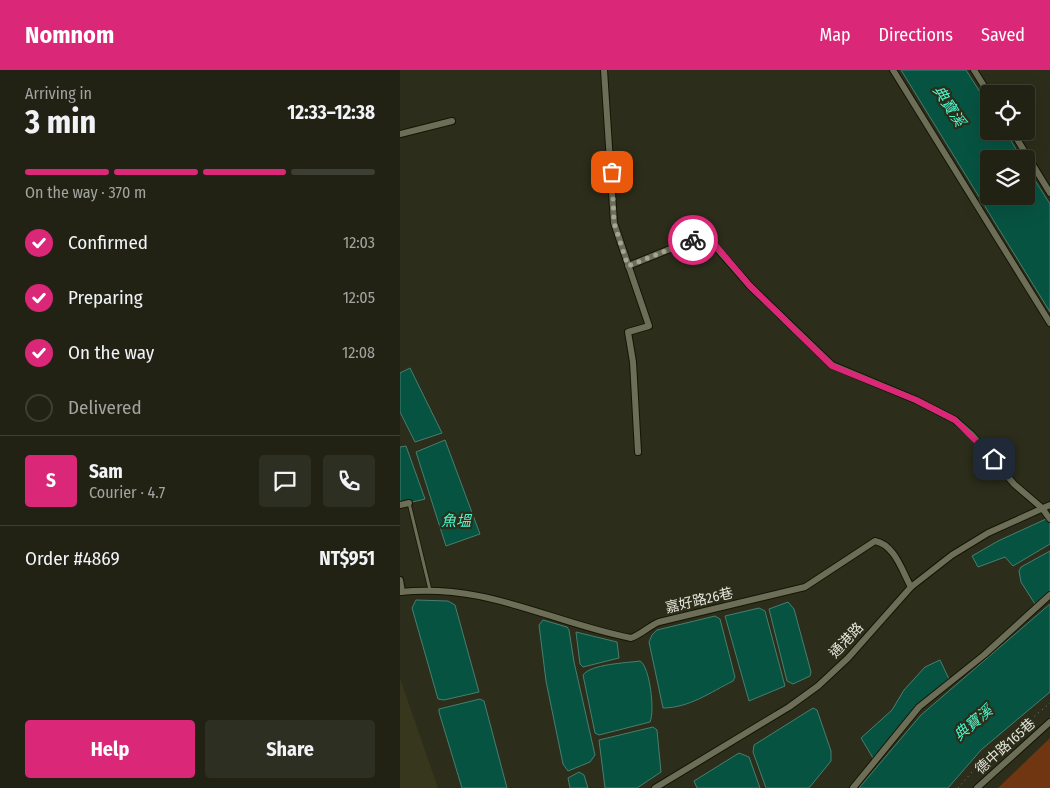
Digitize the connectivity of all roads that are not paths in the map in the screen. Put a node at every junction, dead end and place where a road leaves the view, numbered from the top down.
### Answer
1 (604, 70) edge
2 (893, 70) edge
3 (974, 70) edge
4 (983, 85) edge
5 (452, 121) dead end
6 (400, 134) edge
7 (1018, 140) edge
8 (1050, 193) edge
9 (628, 266) junction
10 (1050, 323) edge
11 (638, 452) dead end
12 (409, 503) joint
13 (400, 505) edge
14 (1050, 505) edge
15 (1042, 508) junction
16 (1050, 519) edge
17 (400, 580) edge
18 (911, 587) junction
19 (430, 590) junction
20 (401, 592) edge
21 (1050, 595) edge
22 (1050, 722) edge
23 (655, 788) edge
24 (853, 788) edge
25 (977, 788) edge

1 - 9 street
2 - 10 street
3 - 4 street
5 - 6 street
7 - 8 street
9 - 11 street
9 - 15 street
12 - 13 street
12 - 19 lane
14 - 15 street, 通港路
15 - 16 street
15 - 18 street, 通港路
17 - 20 street, 嘉好路26巷
18 - 19 street, 嘉好路26巷
18 - 23 street, 通港路
19 - 20 street, 嘉好路26巷
21 - 24 street
22 - 25 street, 德中路165巷

